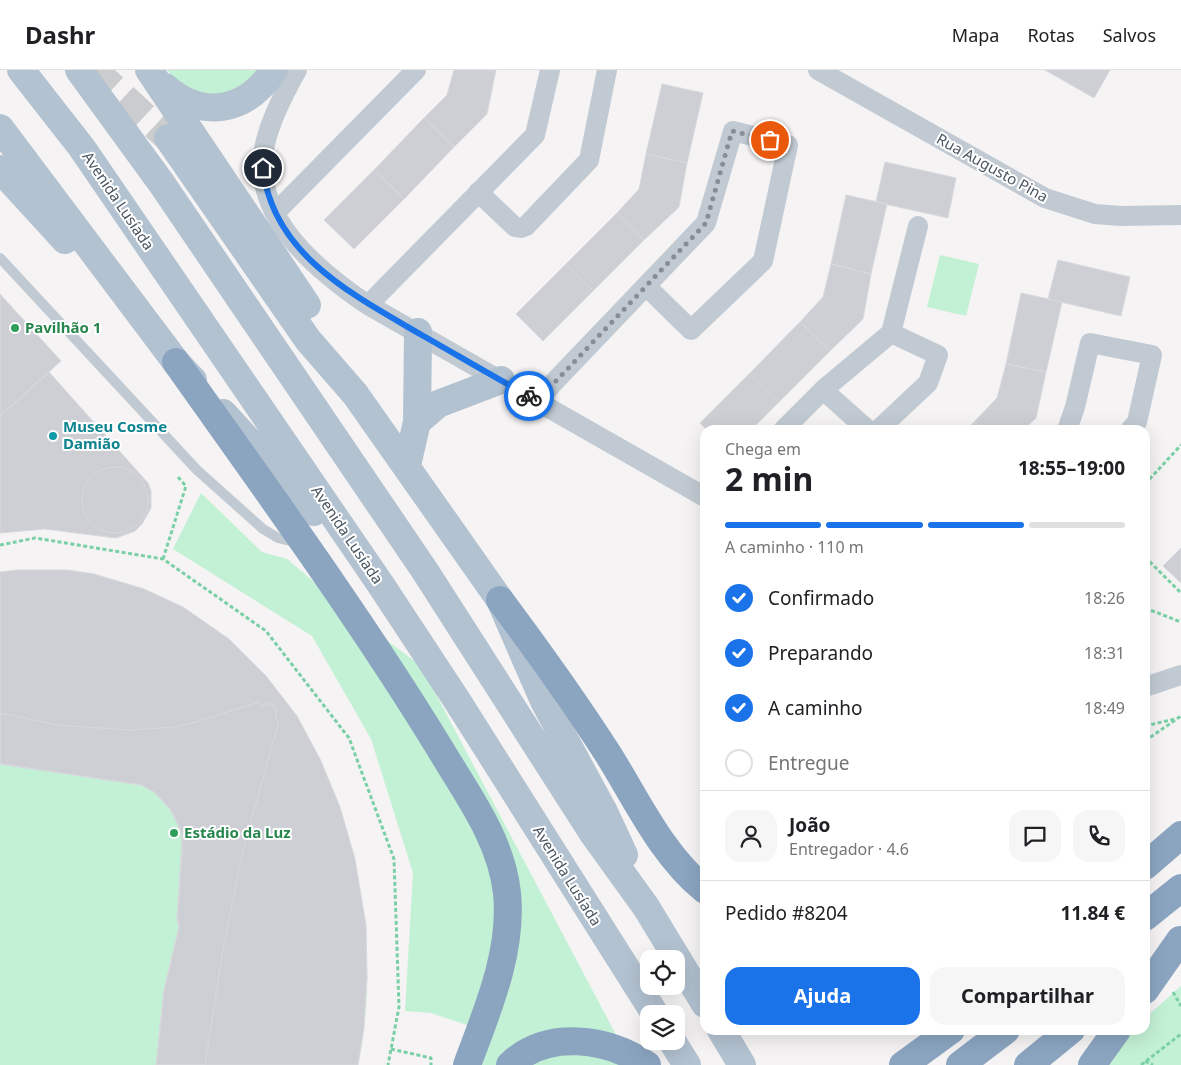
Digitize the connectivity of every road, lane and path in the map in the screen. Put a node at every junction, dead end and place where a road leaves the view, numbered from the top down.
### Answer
1 (21, 70) edge
2 (79, 70) edge
3 (274, 70) edge
4 (297, 70) edge
5 (416, 70) edge
6 (550, 70) edge
7 (608, 70) edge
8 (818, 70) edge
9 (152, 75) edge
10 (0, 128) edge
11 (168, 138) tunnel mouth
12 (0, 169) edge
13 (478, 192) junction
14 (275, 212) junction
15 (1181, 215) edge
16 (918, 226) dead end
17 (0, 258) edge
18 (646, 286) junction
19 (125, 293) junction
20 (368, 305) junction
21 (418, 332) junction
22 (891, 333) junction
23 (176, 362) junction
24 (501, 380) junction
25 (823, 390) junction
26 (355, 394) junction
27 (538, 400) junction
28 (417, 422) junction
29 (788, 425) edge
30 (862, 425) edge
31 (883, 425) edge
32 (1069, 425) edge
33 (1134, 425) edge
34 (1181, 445) edge
35 (406, 465) junction
36 (173, 471) dead end
37 (1150, 479) edge
38 (700, 494) edge
39 (304, 544) junction
40 (0, 545) edge
41 (163, 559) junction
42 (1150, 562) edge
43 (381, 585) junction
44 (1181, 593) edge
45 (500, 600) junction
46 (1150, 610) edge
47 (1181, 622) edge
48 (1181, 675) edge
49 (1150, 685) edge
50 (1179, 717) edge
51 (1150, 725) edge
52 (1150, 738) edge
53 (1181, 821) edge
54 (1181, 835) edge
55 (1150, 839) edge
56 (1150, 862) edge
57 (700, 885) edge
58 (1181, 888) edge
59 (646, 907) junction
60 (1150, 913) edge
61 (1181, 939) edge
62 (1150, 965) edge
63 (1150, 983) edge
64 (700, 996) edge
65 (649, 1005) edge
66 (1181, 1034) edge
67 (724, 1035) edge
68 (944, 1035) edge
69 (999, 1035) edge
70 (1065, 1035) edge
71 (1113, 1035) edge
72 (391, 1049) junction
73 (678, 1050) edge
74 (739, 1060) edge
75 (1145, 1061) junction
76 (388, 1065) edge
77 (431, 1065) edge
78 (467, 1065) edge
79 (510, 1065) edge
80 (647, 1065) edge
81 (687, 1065) edge
82 (903, 1065) edge
83 (960, 1065) edge
84 (1028, 1065) edge
85 (1092, 1065) edge
86 (1141, 1065) edge
87 (1153, 1065) edge

1 - 43 main road, Avenida Lusíada
2 - 59 main road
3 - 9 main road
4 - 14 street
5 - 14 street
6 - 13 street
7 - 13 street
8 - 15 street, Rua Augusto Pina
9 - 26 main road
10 - 19 main road
11 - 26 main road
12 - 19 main road
13 - 20 street
14 - 20 street
16 - 22 street
17 - 39 lane
18 - 18 street
18 - 27 street
19 - 23 main road
20 - 21 street
21 - 24 street
21 - 28 main road
22 - 25 street
22 - 31 street
23 - 39 highway
23 - 43 main road
24 - 27 street
24 - 28 main road
25 - 29 street
25 - 30 street
26 - 35 main road
27 - 38 street
28 - 35 main road
32 - 33 street
34 - 37 path
35 - 45 main road
36 - 41 path
39 - 78 highway
40 - 41 path
41 - 72 path
42 - 44 path
43 - 65 main road, Avenida Lusíada
45 - 57 highway
45 - 59 main road
46 - 47 path
48 - 49 street
50 - 51 path
50 - 52 path
53 - 55 highway
54 - 56 highway
58 - 60 highway
59 - 64 main road
61 - 62 highway
61 - 63 highway
66 - 75 path
67 - 74 main road
68 - 82 highway
69 - 83 highway
70 - 84 highway
71 - 85 highway
72 - 76 path
72 - 77 path
73 - 81 main road
75 - 86 path
75 - 87 path
79 - 80 highway

